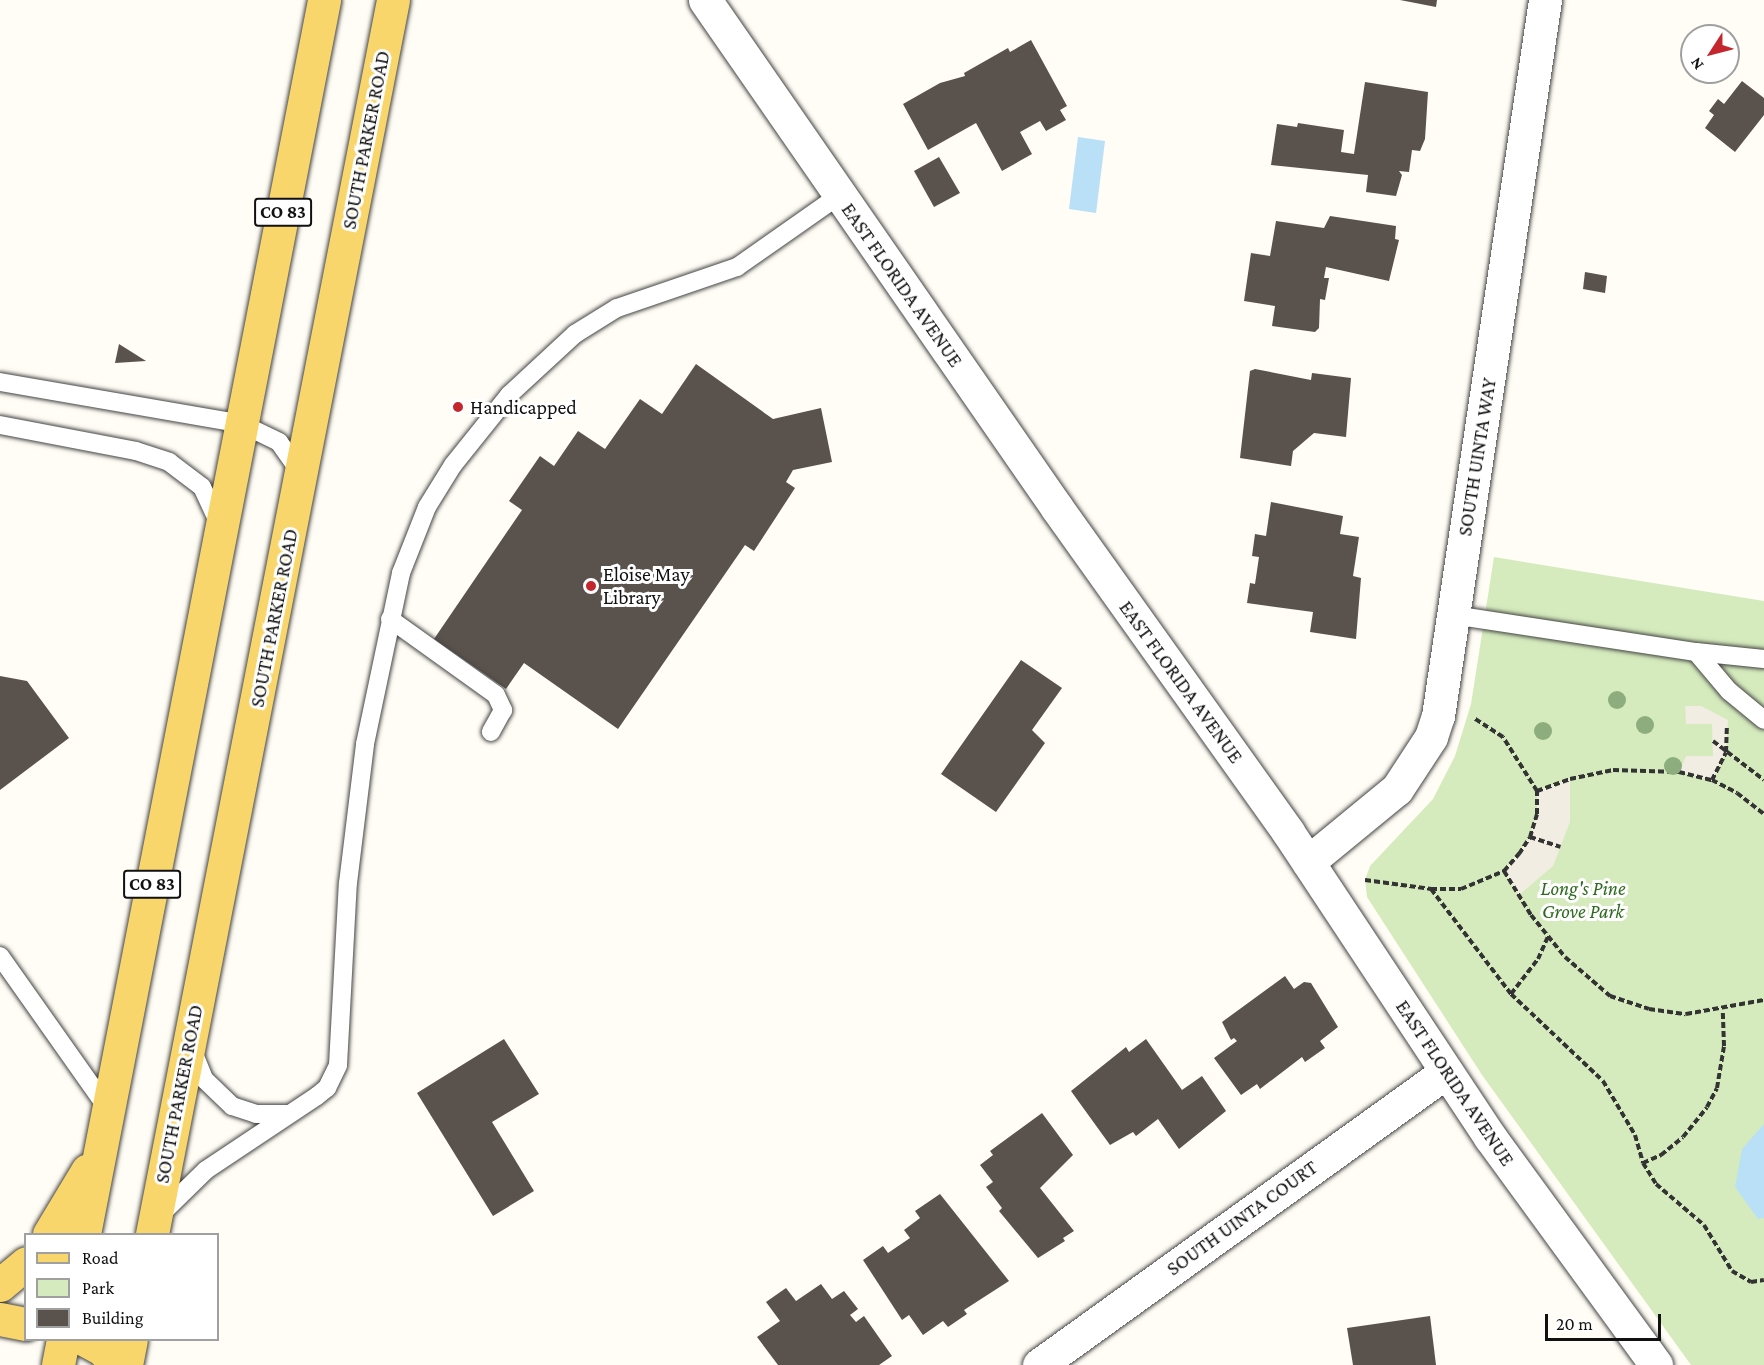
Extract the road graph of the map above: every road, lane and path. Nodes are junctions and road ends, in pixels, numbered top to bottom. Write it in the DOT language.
graph roads {
  1 [pos="324,0"];
  2 [pos="393,0"];
  3 [pos="705,0"];
  4 [pos="1545,0"];
  5 [pos="840,195"];
  6 [pos="0,382"];
  7 [pos="242,424"];
  8 [pos="0,425"];
  9 [pos="302,475"];
  10 [pos="221,534"];
  11 [pos="1453,615"];
  12 [pos="390,619"];
  13 [pos="1696,652"];
  14 [pos="1764,658"];
  15 [pos="1729,691"];
  16 [pos="1468,716"];
  17 [pos="1764,720"];
  18 [pos="491,732"];
  19 [pos="1713,741"];
  20 [pos="1726,752"];
  21 [pos="1712,780"];
  22 [pos="1764,780"];
  23 [pos="1537,791"];
  24 [pos="1764,814"];
  25 [pos="1530,837"];
  26 [pos="1560,847"];
  27 [pos="1308,862"];
  28 [pos="1504,871"];
  29 [pos="1365,880"];
  30 [pos="1431,889"];
  31 [pos="1548,937"];
  32 [pos="0,956"];
  33 [pos="1510,994"];
  34 [pos="1764,1000"];
  35 [pos="1723,1010"];
  36 [pos="190,1042"];
  37 [pos="1446,1072"];
  38 [pos="108,1109"];
  39 [pos="287,1114"];
  40 [pos="100,1149"];
  41 [pos="1643,1163"];
  42 [pos="153,1228"];
  43 [pos="50,1233"];
  44 [pos="84,1233"];
  45 [pos="24,1265"];
  46 [pos="1764,1280"];
  47 [pos="0,1285"];
  48 [pos="0,1319"];
  49 [pos="24,1324"];
  50 [pos="63,1341"];
  51 [pos="87,1341"];
  52 [pos="131,1341"];
  53 [pos="58,1365"];
  54 [pos="116,1365"];
  55 [pos="126,1365"];
  56 [pos="1039,1365"];
  57 [pos="1656,1365"];
  1 -- 7 [label="main road, CO 83"];
  2 -- 9 [label="main road, SOUTH PARKER ROAD"];
  3 -- 5 [label="street, EAST FLORIDA AVENUE"];
  4 -- 11 [label="street, SOUTH UINTA WAY"];
  5 -- 12 [label="lane"];
  5 -- 27 [label="street, EAST FLORIDA AVENUE"];
  6 -- 7 [label="lane"];
  7 -- 9 [label="lane"];
  7 -- 10 [label="main road, CO 83"];
  8 -- 10 [label="lane"];
  9 -- 36 [label="main road, SOUTH PARKER ROAD"];
  10 -- 38 [label="main road, CO 83"];
  11 -- 13 [label="lane"];
  11 -- 27 [label="street, SOUTH UINTA WAY"];
  12 -- 18 [label="lane"];
  12 -- 39 [label="lane"];
  13 -- 14 [label="lane"];
  13 -- 15 [label="lane"];
  15 -- 17 [label="lane"];
  15 -- 20 [label="path"];
  16 -- 23 [label="path"];
  19 -- 20 [label="path"];
  20 -- 21 [label="path"];
  20 -- 22 [label="path"];
  21 -- 23 [label="path"];
  21 -- 24 [label="path"];
  23 -- 25 [label="path"];
  25 -- 26 [label="path"];
  25 -- 28 [label="path"];
  27 -- 37 [label="street, EAST FLORIDA AVENUE"];
  28 -- 30 [label="path"];
  28 -- 31 [label="path"];
  29 -- 30 [label="path"];
  30 -- 33 [label="path"];
  31 -- 33 [label="path"];
  31 -- 35 [label="path"];
  32 -- 38 [label="lane"];
  33 -- 41 [label="path"];
  34 -- 35 [label="path"];
  35 -- 41 [label="path"];
  36 -- 39 [label="lane"];
  36 -- 42 [label="main road, SOUTH PARKER ROAD"];
  37 -- 56 [label="street, SOUTH UINTA COURT"];
  37 -- 57 [label="street, EAST FLORIDA AVENUE"];
  38 -- 40 [label="main road, CO 83"];
  39 -- 42 [label="lane"];
  40 -- 43 [label="main road"];
  40 -- 44 [label="main road, CO 83"];
  41 -- 46 [label="path"];
  45 -- 47 [label="main road"];
  48 -- 49 [label="main road"];
  50 -- 53 [label="main road"];
  51 -- 54 [label="main road"];
  52 -- 55 [label="main road"];
}
